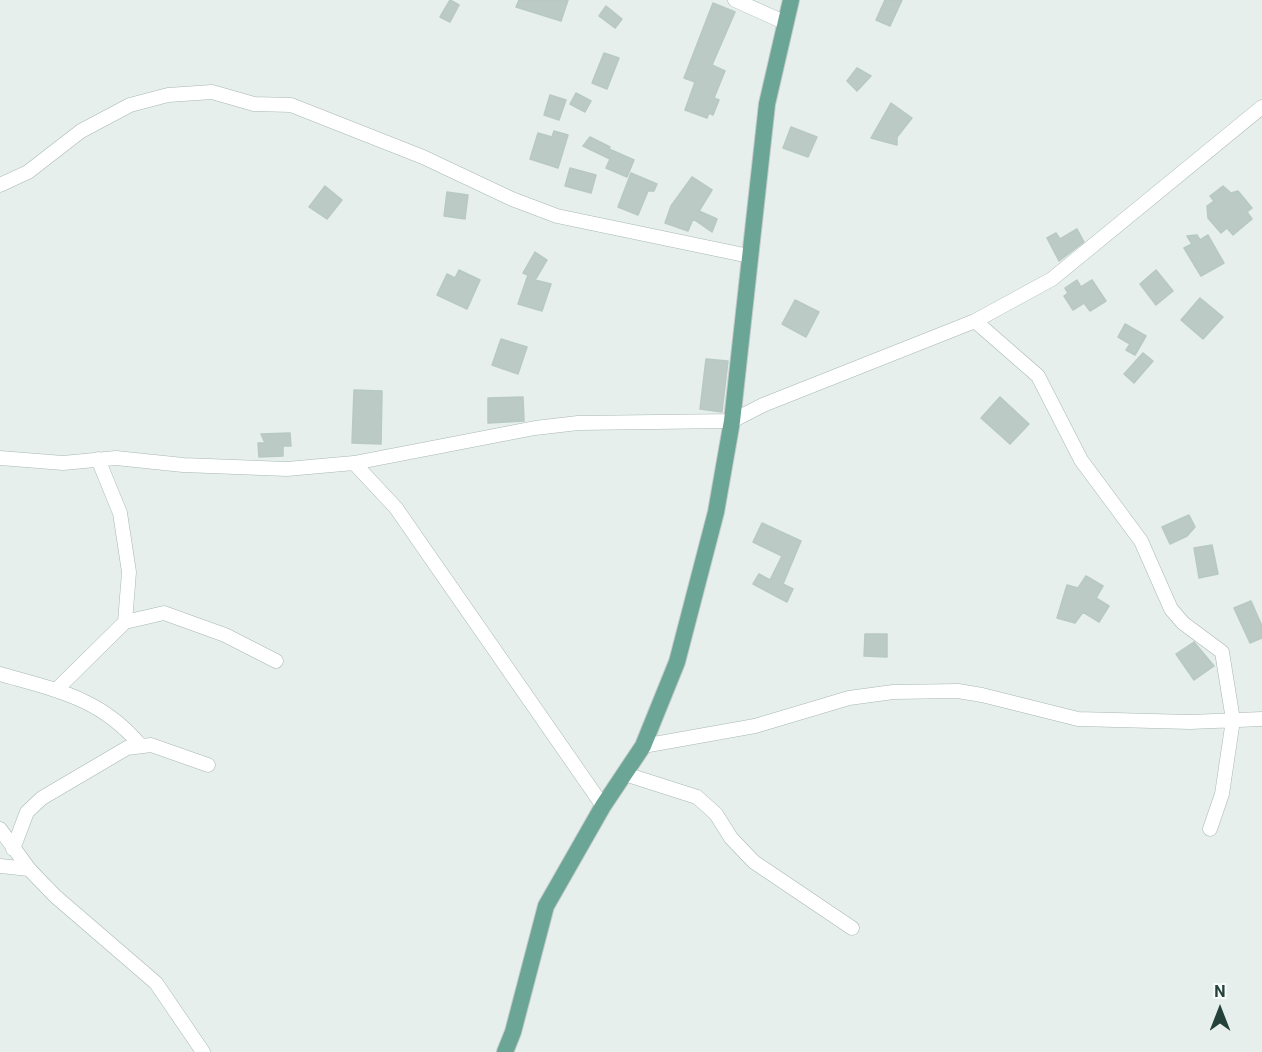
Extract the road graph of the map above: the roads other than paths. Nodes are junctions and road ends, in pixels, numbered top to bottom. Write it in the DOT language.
graph roads {
  1 [pos="735,0"];
  2 [pos="791,0"];
  3 [pos="784,22"];
  4 [pos="1262,107"];
  5 [pos="0,185"];
  6 [pos="749,256"];
  7 [pos="975,321"];
  8 [pos="732,420"];
  9 [pos="0,458"];
  10 [pos="98,459"];
  11 [pos="354,463"];
  12 [pos="125,622"];
  13 [pos="276,662"];
  14 [pos="0,674"];
  15 [pos="56,690"];
  16 [pos="1262,719"];
  17 [pos="1233,720"];
  18 [pos="140,745"];
  19 [pos="643,746"];
  20 [pos="208,765"];
  21 [pos="624,774"];
  22 [pos="603,806"];
  23 [pos="0,829"];
  24 [pos="1210,829"];
  25 [pos="13,849"];
  26 [pos="0,866"];
  27 [pos="29,869"];
  28 [pos="852,928"];
  29 [pos="203,1052"];
  30 [pos="505,1052"];
  1 -- 3 [label="street"];
  2 -- 3 [label="main road"];
  3 -- 6 [label="main road"];
  4 -- 7 [label="street"];
  5 -- 6 [label="street"];
  6 -- 8 [label="main road"];
  7 -- 8 [label="street"];
  7 -- 17 [label="street"];
  8 -- 11 [label="street"];
  8 -- 19 [label="main road"];
  9 -- 10 [label="street"];
  10 -- 11 [label="street"];
  10 -- 12 [label="street"];
  11 -- 22 [label="street"];
  12 -- 13 [label="street"];
  12 -- 15 [label="street"];
  14 -- 15 [label="street"];
  15 -- 18 [label="street"];
  16 -- 17 [label="street"];
  17 -- 19 [label="street"];
  17 -- 24 [label="street"];
  18 -- 20 [label="street"];
  18 -- 25 [label="street"];
  19 -- 21 [label="main road"];
  21 -- 22 [label="main road"];
  21 -- 28 [label="street"];
  22 -- 30 [label="main road"];
  23 -- 25 [label="street"];
  25 -- 27 [label="street"];
  26 -- 27 [label="street"];
  27 -- 29 [label="street"];
}
